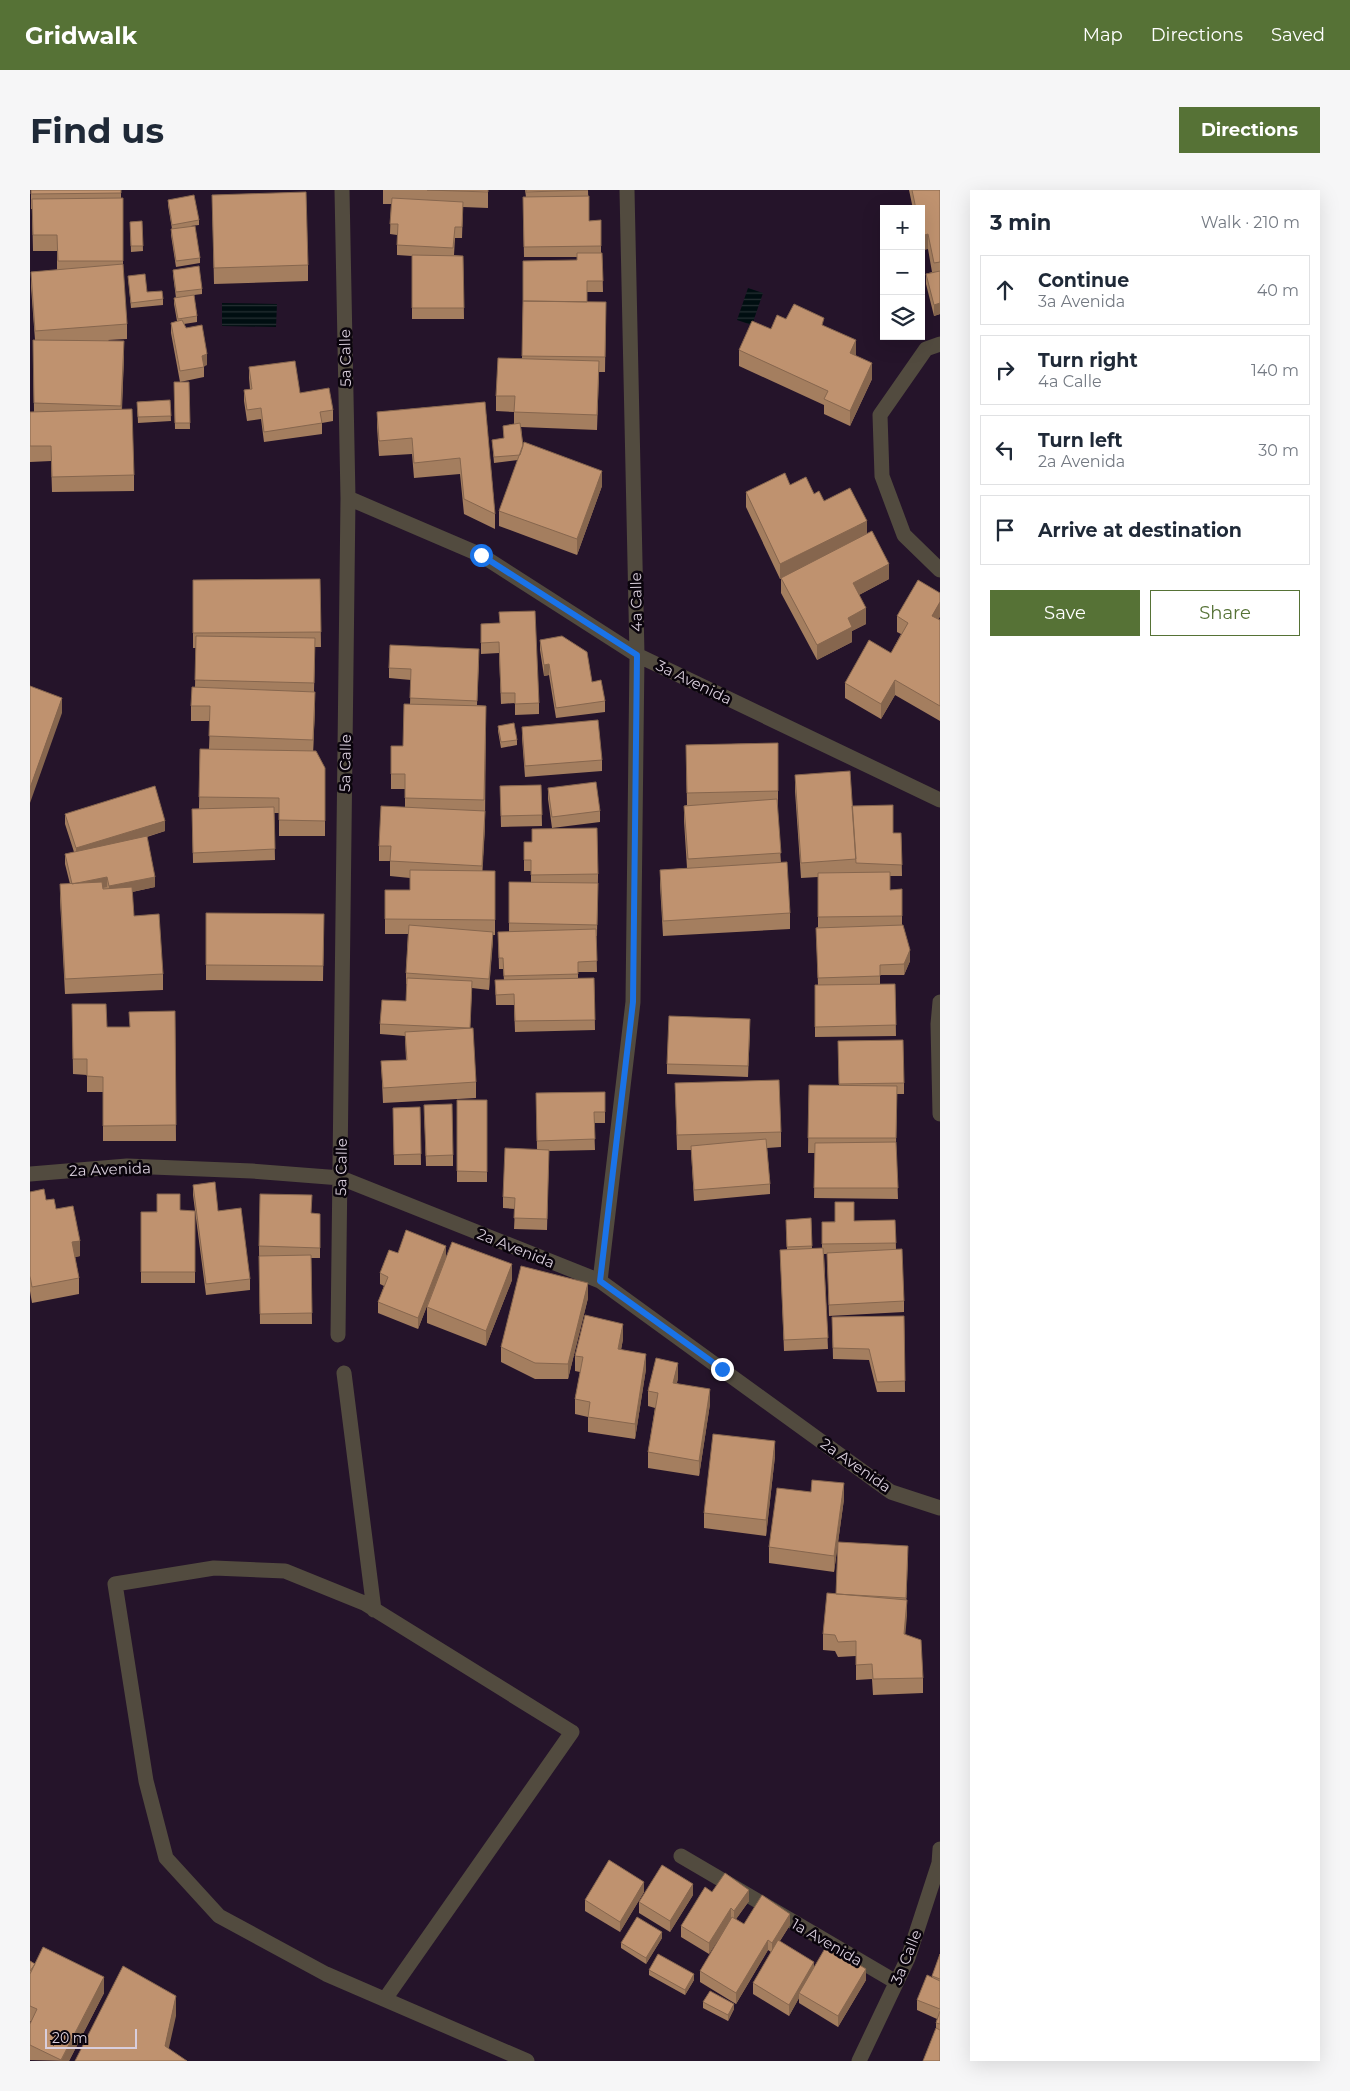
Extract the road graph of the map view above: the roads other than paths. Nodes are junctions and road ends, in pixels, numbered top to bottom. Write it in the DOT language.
graph roads {
  1 [pos="342,190"];
  2 [pos="627,190"];
  3 [pos="940,344"];
  4 [pos="348,498"];
  5 [pos="940,570"];
  6 [pos="637,655"];
  7 [pos="940,800"];
  8 [pos="940,1002"];
  9 [pos="940,1114"];
  10 [pos="30,1174"];
  11 [pos="341,1178"];
  12 [pos="600,1281"];
  13 [pos="338,1335"];
  14 [pos="344,1373"];
  15 [pos="940,1508"];
  16 [pos="374,1610"];
  17 [pos="940,1849"];
  18 [pos="681,1856"];
  19 [pos="896,1982"];
  20 [pos="385,1999"];
  21 [pos="528,2061"];
  22 [pos="859,2061"];
  1 -- 4 [label="street, 5a Calle"];
  2 -- 6 [label="street, 4a Calle"];
  3 -- 5 [label="street"];
  4 -- 6 [label="street, 3a Avenida"];
  4 -- 11 [label="street, 5a Calle"];
  6 -- 7 [label="street, 3a Avenida"];
  6 -- 12 [label="street, 4a Calle"];
  8 -- 9 [label="street"];
  10 -- 11 [label="street, 2a Avenida"];
  11 -- 12 [label="street, 2a Avenida"];
  11 -- 13 [label="street, 5a Calle"];
  12 -- 15 [label="street, 2a Avenida"];
  14 -- 16 [label="street"];
  16 -- 20 [label="street"];
  16 -- 20 [label="street"];
  17 -- 19 [label="street, 3a Calle"];
  18 -- 19 [label="street, 1a Avenida"];
  19 -- 22 [label="street, 3a Calle"];
  20 -- 21 [label="street"];
}
